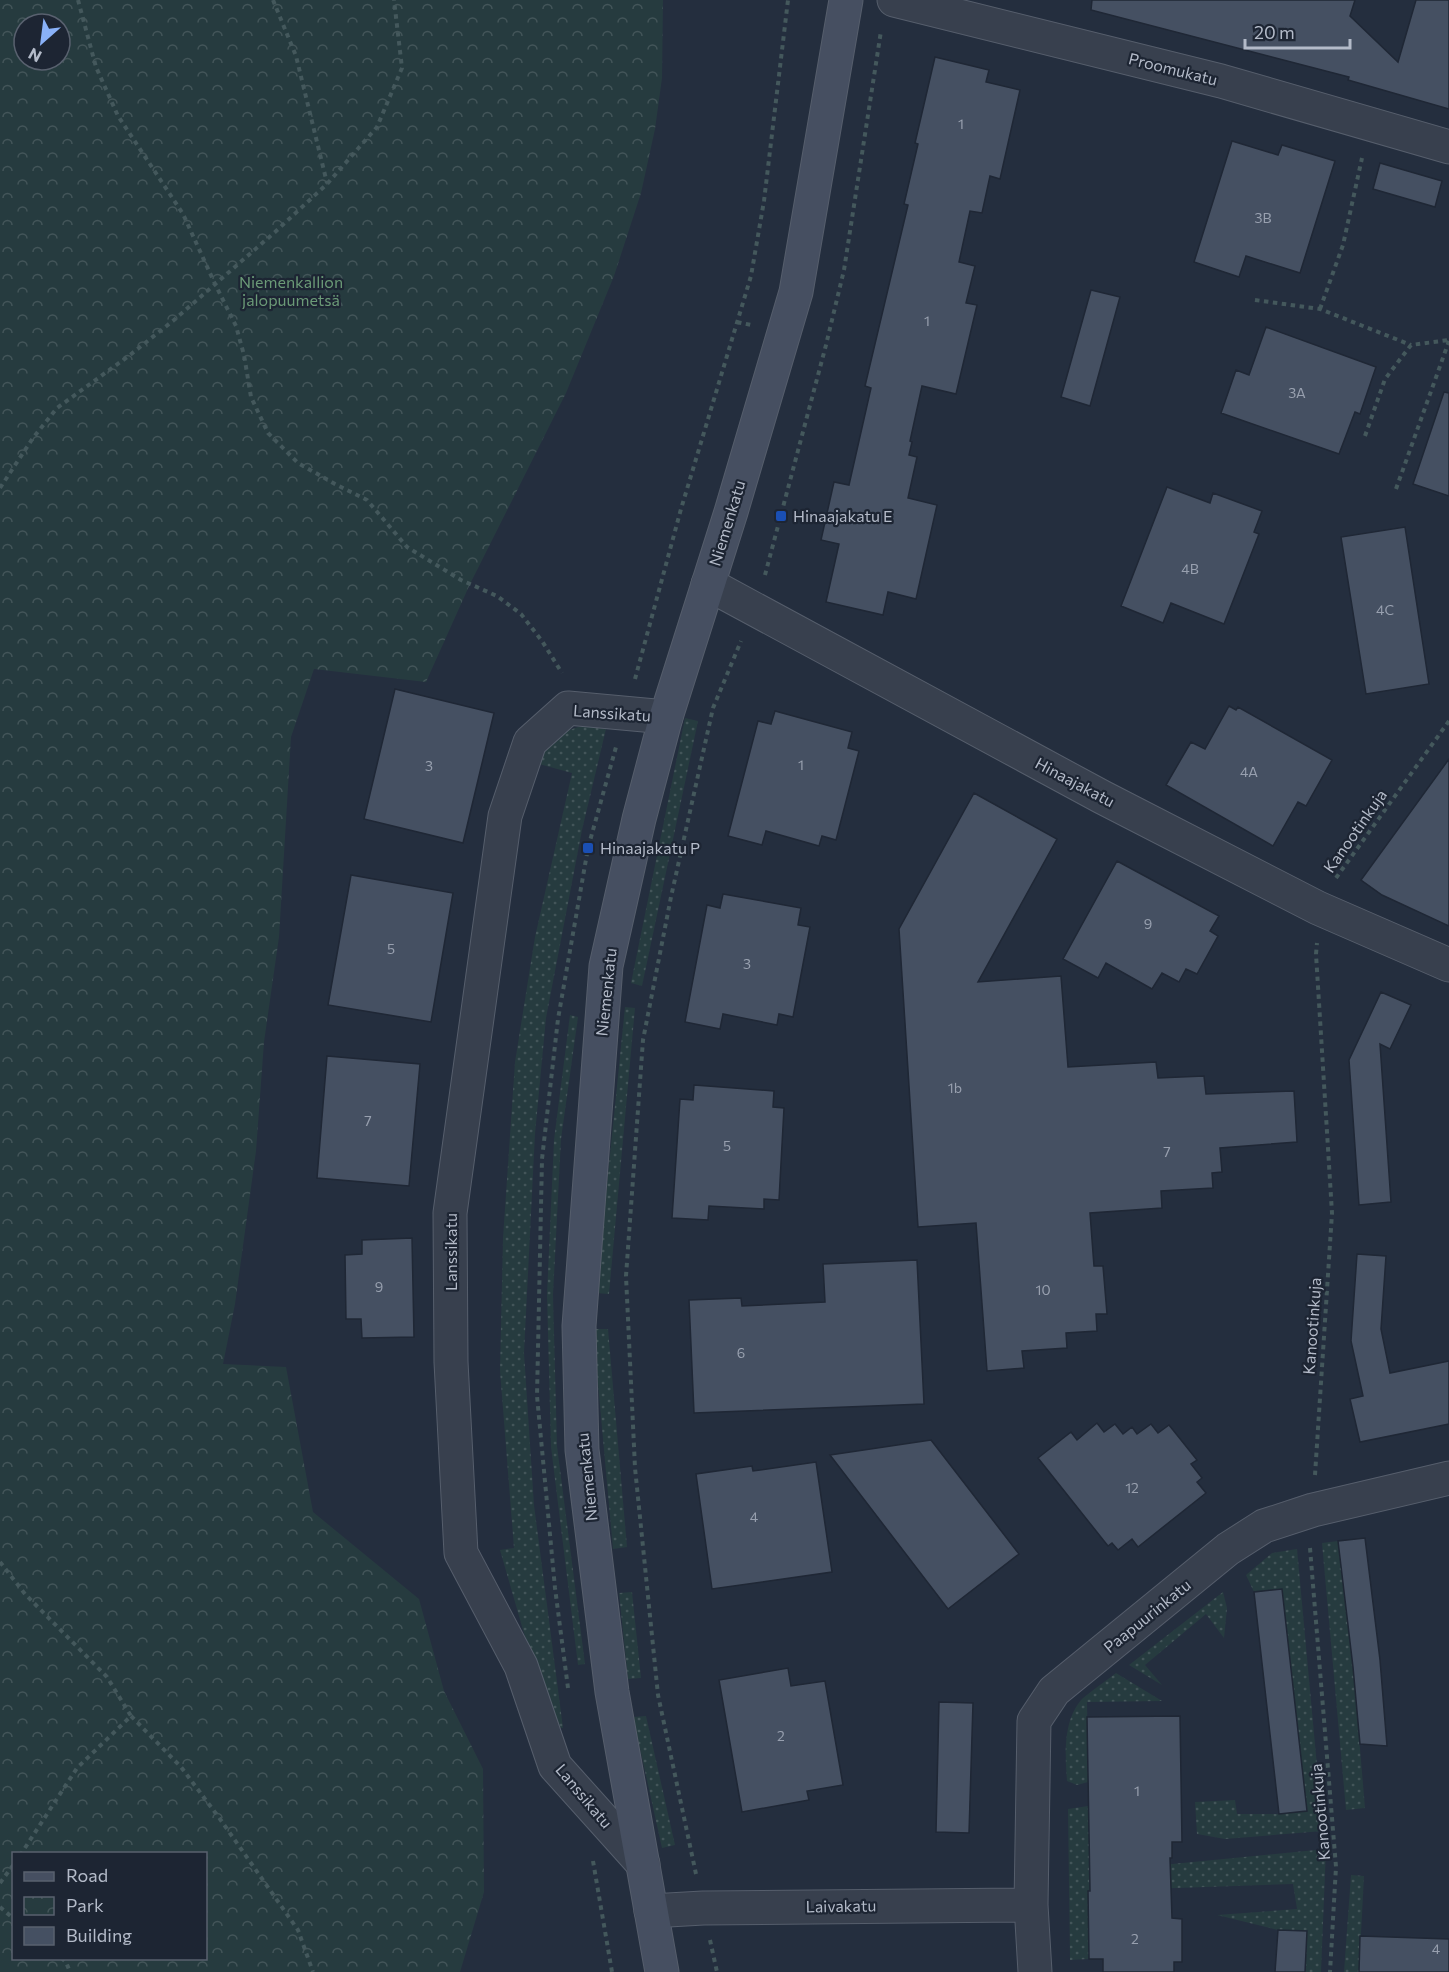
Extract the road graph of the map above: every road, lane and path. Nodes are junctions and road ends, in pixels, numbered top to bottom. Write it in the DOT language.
graph roads {
  1 [pos="78,0"];
  2 [pos="273,0"];
  3 [pos="394,0"];
  4 [pos="846,0"];
  5 [pos="888,10"];
  6 [pos="1449,147"];
  7 [pos="1364,148"];
  8 [pos="327,184"];
  9 [pos="215,284"];
  10 [pos="1255,300"];
  11 [pos="1320,309"];
  12 [pos="1449,340"];
  13 [pos="1412,345"];
  14 [pos="1365,436"];
  15 [pos="0,488"];
  16 [pos="1396,489"];
  17 [pos="708,584"];
  18 [pos="751,607"];
  19 [pos="562,674"];
  20 [pos="666,717"];
  21 [pos="1449,721"];
  22 [pos="1318,908"];
  23 [pos="1449,965"];
  24 [pos="1449,1478"];
  25 [pos="1313,1510"];
  26 [pos="0,1562"];
  27 [pos="131,1716"];
  28 [pos="22,1852"];
  29 [pos="643,1864"];
  30 [pos="12,1867"];
  31 [pos="0,1883"];
  32 [pos="1031,1905"];
  33 [pos="0,1907"];
  34 [pos="703,1908"];
  35 [pos="651,1911"];
  36 [pos="12,1916"];
  37 [pos="312,1972"];
  38 [pos="662,1972"];
  39 [pos="717,1972"];
  40 [pos="1035,1972"];
  41 [pos="1330,1972"];
  1 -- 9 [label="path"];
  2 -- 8 [label="path"];
  3 -- 8 [label="path"];
  4 -- 17 [label="street, Niemenkatu"];
  5 -- 6 [label="street, Proomukatu"];
  5 -- 18 [label="path"];
  7 -- 11 [label="path"];
  8 -- 9 [label="path"];
  9 -- 15 [label="path"];
  9 -- 19 [label="path"];
  10 -- 11 [label="path"];
  11 -- 13 [label="path"];
  12 -- 13 [label="path"];
  12 -- 16 [label="path"];
  13 -- 14 [label="path"];
  17 -- 18 [label="street, Hinaajakatu"];
  17 -- 20 [label="street, Niemenkatu"];
  18 -- 22 [label="street, Hinaajakatu"];
  18 -- 34 [label="path"];
  20 -- 29 [label="street, Niemenkatu"];
  20 -- 29 [label="street, Lanssikatu"];
  21 -- 22 [label="path, Kanootinkuja"];
  22 -- 23 [label="street, Hinaajakatu"];
  22 -- 25 [label="path, Kanootinkuja"];
  24 -- 25 [label="street, Paapuurinkatu"];
  25 -- 32 [label="street, Paapuurinkatu"];
  25 -- 41 [label="path, Kanootinkuja"];
  26 -- 27 [label="path"];
  27 -- 28 [label="path"];
  27 -- 37 [label="path"];
  29 -- 35 [label="street, Niemenkatu"];
  30 -- 31 [label="path"];
  32 -- 34 [label="street, Laivakatu"];
  32 -- 40 [label="street, Paapuurinkatu"];
  33 -- 36 [label="path"];
  34 -- 35 [label="street, Laivakatu"];
  34 -- 39 [label="path"];
  35 -- 38 [label="street, Niemenkatu"];
}
